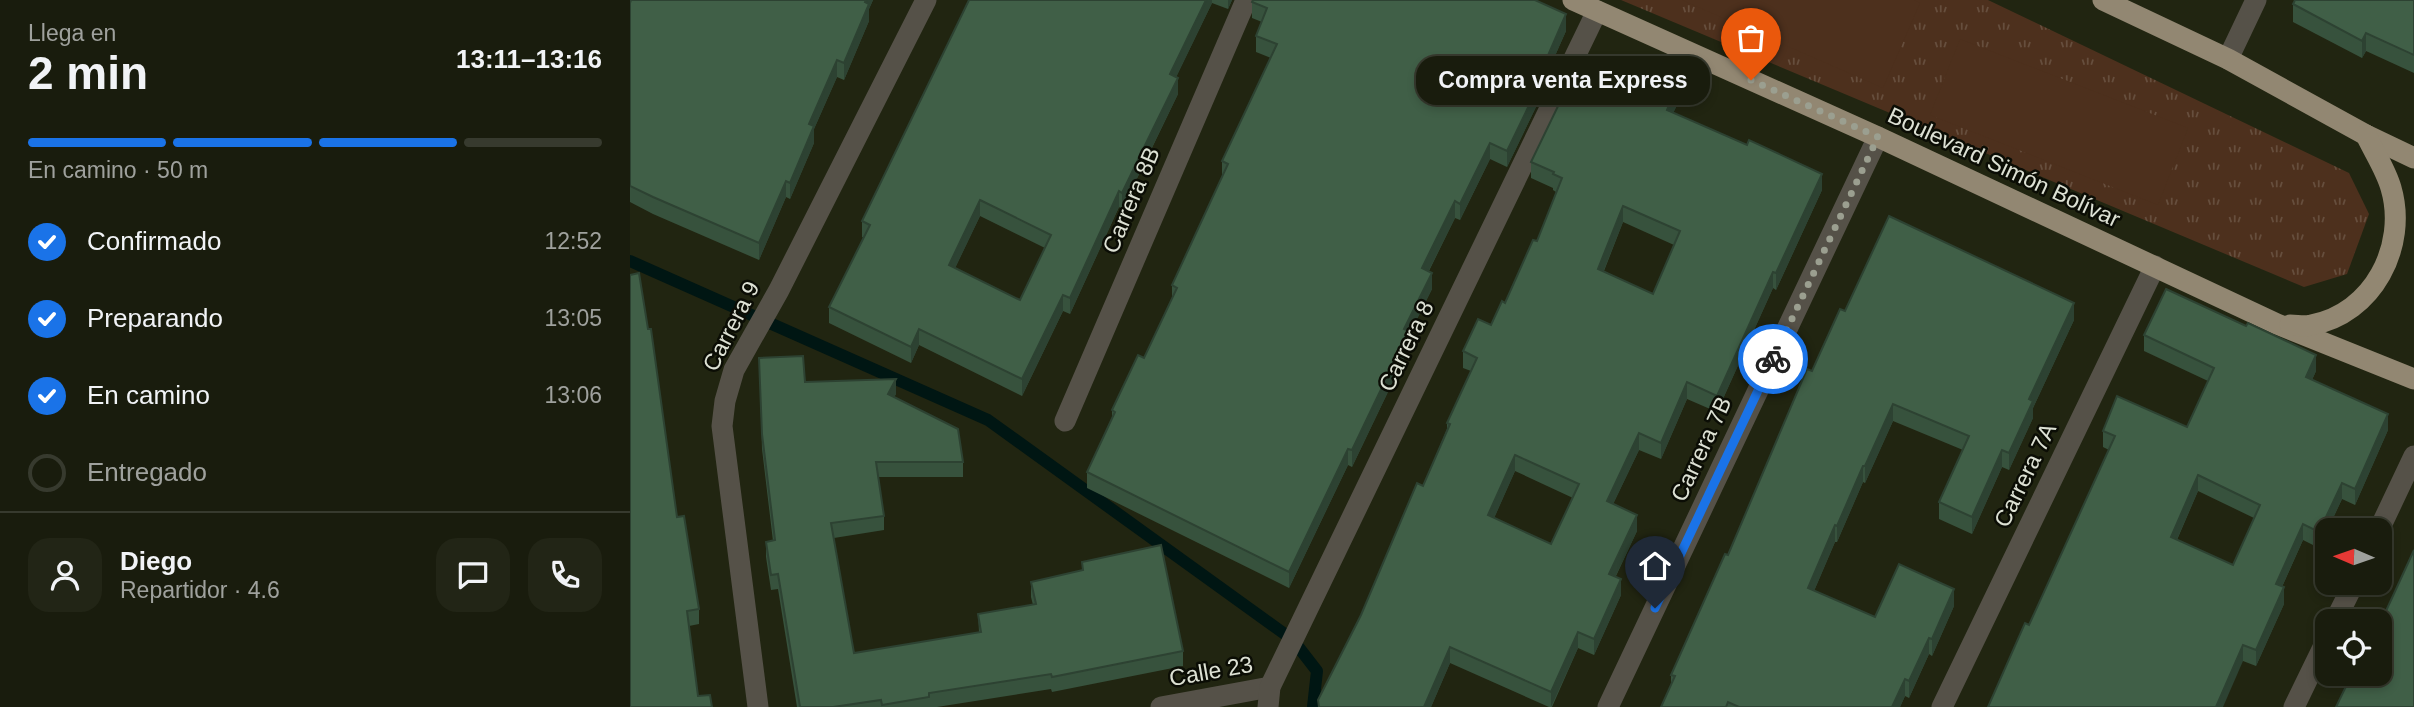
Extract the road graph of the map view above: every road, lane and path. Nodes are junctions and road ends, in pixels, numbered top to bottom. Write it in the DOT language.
graph roads {
  1 [pos="926,0"];
  2 [pos="1246,0"];
  3 [pos="1573,0"];
  4 [pos="2103,0"];
  5 [pos="2256,0"];
  6 [pos="1597,11"];
  7 [pos="2228,59"];
  8 [pos="2366,135"];
  9 [pos="1878,137"];
  10 [pos="2414,158"];
  11 [pos="2155,266"];
  12 [pos="2277,324"];
  13 [pos="2414,379"];
  14 [pos="1065,421"];
  15 [pos="2414,456"];
  16 [pos="2385,518"];
  17 [pos="2315,664"];
  18 [pos="1269,697"];
  19 [pos="758,707"];
  20 [pos="1161,707"];
  21 [pos="1608,707"];
  22 [pos="1942,707"];
  23 [pos="2294,707"];
  1 -- 19 [label="street, Carrera 9"];
  2 -- 14 [label="street, Carrera 8B"];
  3 -- 6 [label="highway, Boulevard Simón Bolívar"];
  4 -- 7 [label="highway"];
  5 -- 7 [label="street"];
  6 -- 9 [label="highway, Boulevard Simón Bolívar"];
  6 -- 18 [label="street, Carrera 8"];
  7 -- 8 [label="highway"];
  8 -- 10 [label="highway"];
  8 -- 12 [label="highway"];
  9 -- 11 [label="highway, Boulevard Simón Bolívar"];
  9 -- 21 [label="street, Carrera 7B"];
  11 -- 12 [label="highway, Boulevard Simón Bolívar"];
  11 -- 22 [label="street, Carrera 7A"];
  12 -- 13 [label="highway, Boulevard Simón Bolívar"];
  15 -- 16 [label="street"];
  17 -- 23 [label="street"];
  18 -- 20 [label="street, Calle 23"];
}
